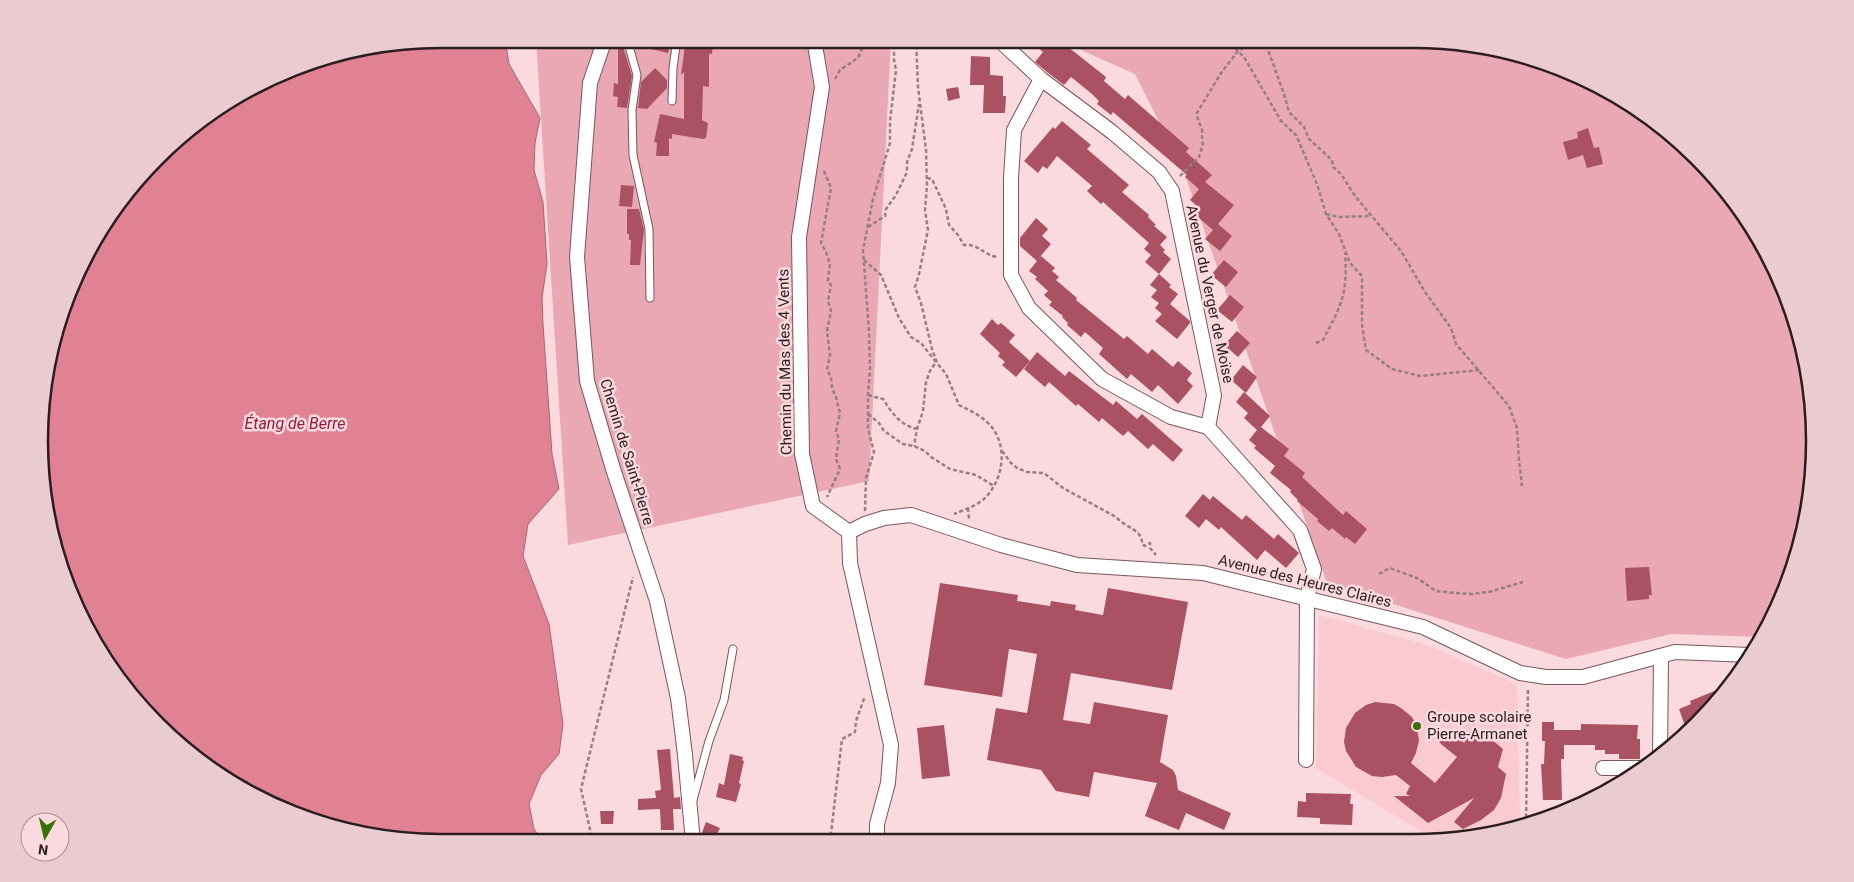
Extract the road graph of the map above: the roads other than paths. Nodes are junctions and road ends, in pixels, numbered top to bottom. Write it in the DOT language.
graph roads {
  1 [pos="602,48"];
  2 [pos="629,48"];
  3 [pos="676,48"];
  4 [pos="816,48"];
  5 [pos="1007,48"];
  6 [pos="1040,79"];
  7 [pos="672,101"];
  8 [pos="650,298"];
  9 [pos="1208,427"];
  10 [pos="849,532"];
  11 [pos="1307,598"];
  12 [pos="733,649"];
  13 [pos="1743,655"];
  14 [pos="1662,656"];
  15 [pos="1662,745"];
  16 [pos="1306,760"];
  17 [pos="1603,768"];
  18 [pos="1632,768"];
  19 [pos="690,810"];
  20 [pos="692,834"];
  21 [pos="877,834"];
  1 -- 19 [label="street, Chemin de Saint-Pierre"];
  2 -- 8 [label="lane"];
  3 -- 7 [label="lane"];
  4 -- 10 [label="street, Chemin du Mas des 4 Vents"];
  5 -- 6 [label="street, Avenue du Verger de Moïse"];
  6 -- 9 [label="street, Avenue du Verger de Moïse"];
  6 -- 9 [label="street"];
  9 -- 11 [label="street"];
  10 -- 11 [label="street, Avenue des Heures Claires"];
  10 -- 21 [label="street"];
  11 -- 14 [label="street, Avenue des Heures Claires"];
  11 -- 16 [label="street"];
  12 -- 19 [label="lane"];
  13 -- 14 [label="street, Avenue des Heures Claires"];
  14 -- 15 [label="street"];
  17 -- 18 [label="street"];
  19 -- 20 [label="street, Chemin de Saint-Pierre"];
}
